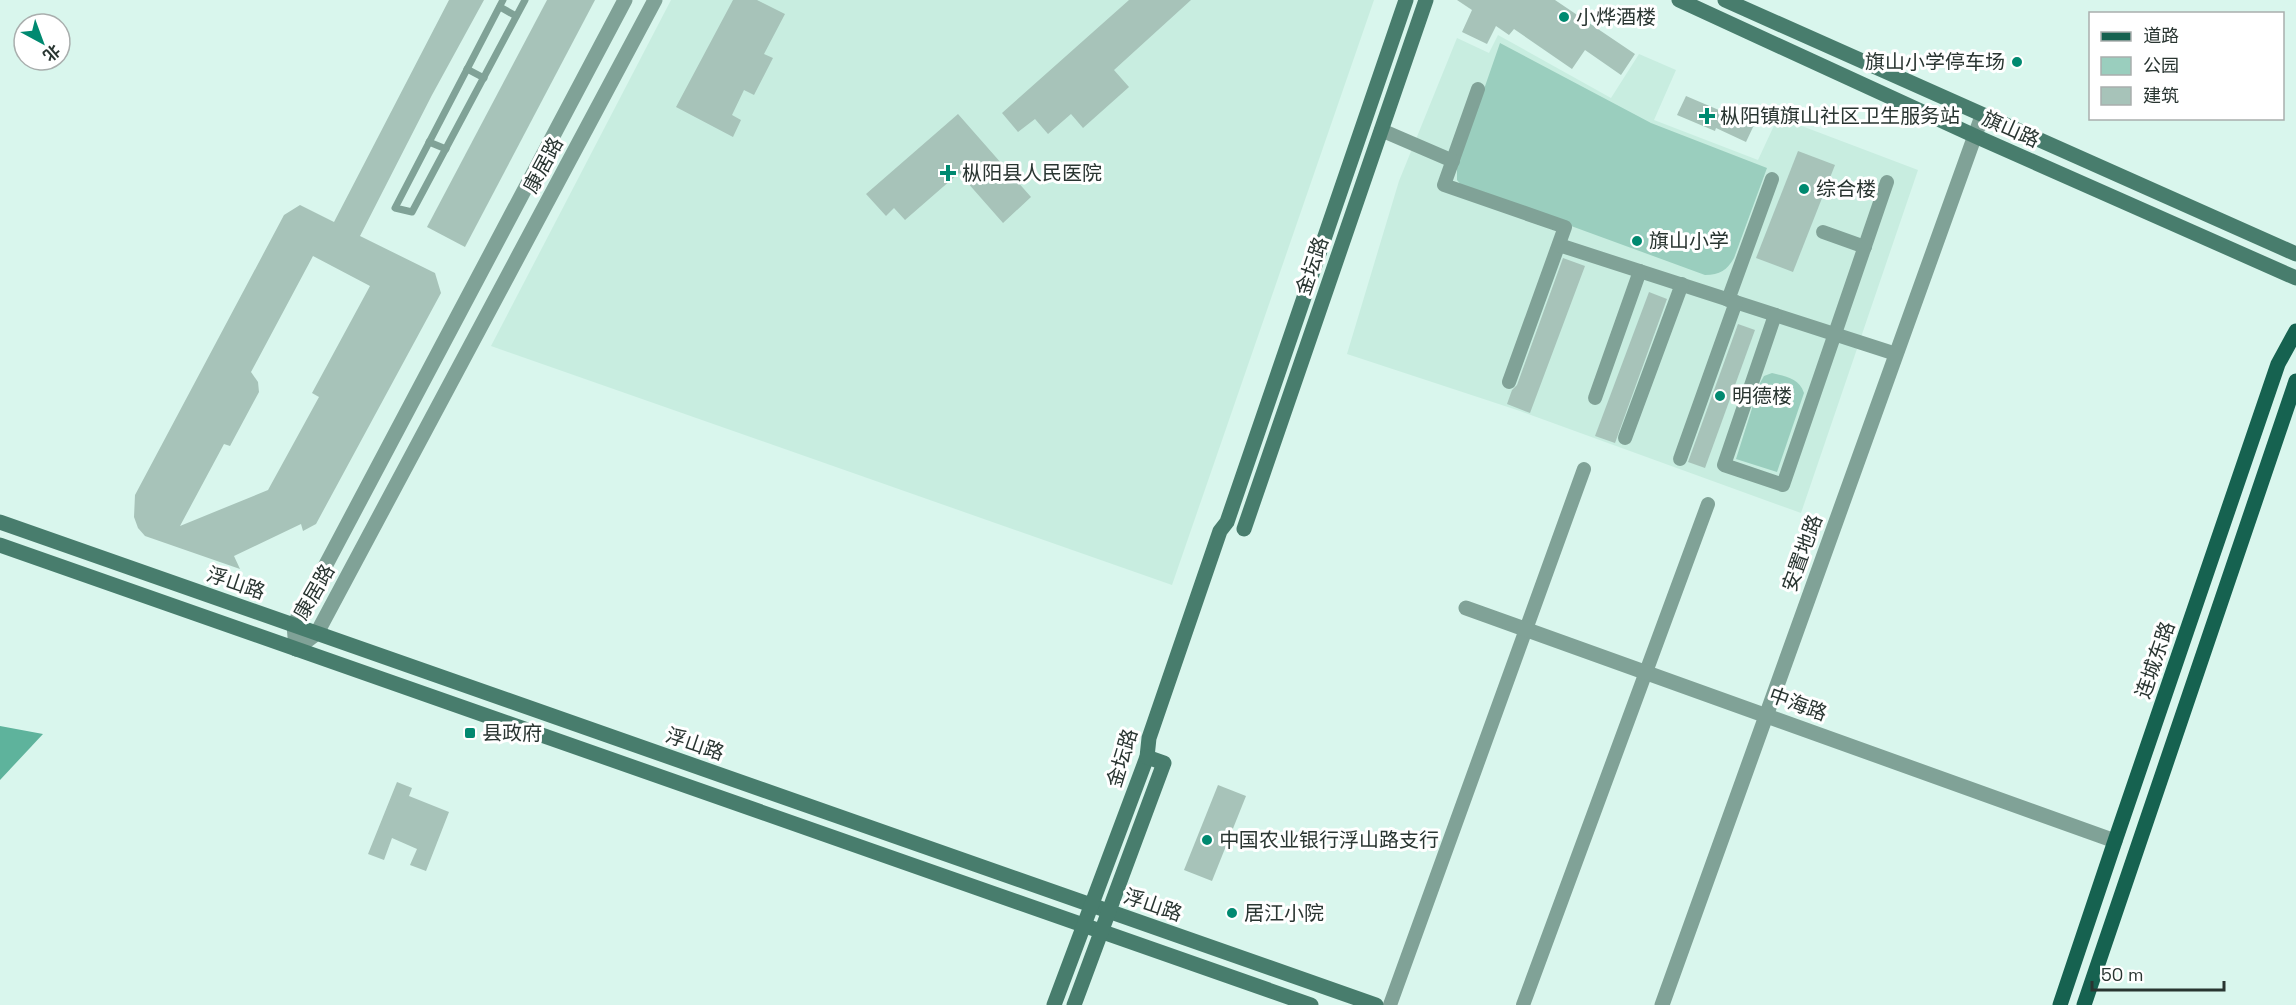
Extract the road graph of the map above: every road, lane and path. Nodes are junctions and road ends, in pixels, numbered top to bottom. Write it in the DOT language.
graph roads {
  1 [pos="525,0"];
  2 [pos="625,0"];
  3 [pos="655,0"];
  4 [pos="1406,0"];
  5 [pos="1426,0"];
  6 [pos="1679,0"];
  7 [pos="1725,0"];
  8 [pos="501,3"];
  9 [pos="516,16"];
  10 [pos="467,69"];
  11 [pos="484,78"];
  12 [pos="1478,89"];
  13 [pos="1982,116"];
  14 [pos="1381,130"];
  15 [pos="1975,136"];
  16 [pos="429,142"];
  17 [pos="446,149"];
  18 [pos="1453,161"];
  19 [pos="1772,179"];
  20 [pos="1887,182"];
  21 [pos="1823,232"];
  22 [pos="1560,244"];
  23 [pos="1864,247"];
  24 [pos="2296,254"];
  25 [pos="1640,271"];
  26 [pos="2296,278"];
  27 [pos="1682,284"];
  28 [pos="1732,301"];
  29 [pos="1775,315"];
  30 [pos="2296,331"];
  31 [pos="1834,334"];
  32 [pos="1896,354"];
  33 [pos="2296,381"];
  34 [pos="1509,382"];
  35 [pos="1595,398"];
  36 [pos="1624,438"];
  37 [pos="1680,459"];
  38 [pos="1584,469"];
  39 [pos="1708,504"];
  40 [pos="0,522"];
  41 [pos="1227,522"];
  42 [pos="1244,529"];
  43 [pos="0,545"];
  44 [pos="1466,608"];
  45 [pos="294,625"];
  46 [pos="1526,630"];
  47 [pos="317,633"];
  48 [pos="296,649"];
  49 [pos="1646,673"];
  50 [pos="1766,715"];
  51 [pos="1147,757"];
  52 [pos="2115,841"];
  53 [pos="1091,905"];
  54 [pos="1109,912"];
  55 [pos="1083,926"];
  56 [pos="1101,932"];
  57 [pos="1054,1005"];
  58 [pos="1074,1005"];
  59 [pos="1311,1005"];
  60 [pos="1376,1005"];
  61 [pos="1390,1005"];
  62 [pos="1523,1005"];
  63 [pos="1662,1005"];
  64 [pos="2060,1005"];
  65 [pos="2084,1005"];
  1 -- 9 [label="lane"];
  2 -- 45 [label="street, 康居路"];
  3 -- 47 [label="street, 康居路"];
  4 -- 41 [label="main road, 金坛路"];
  5 -- 14 [label="main road, 金坛路"];
  6 -- 15 [label="main road, 旗山路"];
  7 -- 13 [label="main road, 旗山路"];
  8 -- 9 [label="lane"];
  8 -- 10 [label="lane"];
  9 -- 11 [label="lane"];
  10 -- 11 [label="lane"];
  10 -- 16 [label="lane"];
  11 -- 17 [label="lane"];
  12 -- 18 [label="street"];
  13 -- 15 [label="street, 安置地路"];
  13 -- 24 [label="main road, 旗山路"];
  14 -- 18 [label="street"];
  14 -- 42 [label="main road, 金坛路"];
  15 -- 26 [label="main road, 旗山路"];
  15 -- 32 [label="street, 安置地路"];
  16 -- 17 [label="lane"];
  16 -- 17 [label="lane"];
  18 -- 22 [label="street"];
  19 -- 28 [label="street"];
  20 -- 23 [label="street"];
  21 -- 23 [label="street"];
  22 -- 25 [label="street"];
  22 -- 34 [label="street"];
  23 -- 31 [label="street"];
  25 -- 27 [label="street"];
  25 -- 35 [label="street"];
  27 -- 28 [label="street"];
  27 -- 36 [label="street"];
  28 -- 29 [label="street"];
  28 -- 37 [label="street"];
  29 -- 31 [label="street"];
  29 -- 31 [label="street"];
  30 -- 52 [label="main road, 连城东路"];
  31 -- 32 [label="street"];
  32 -- 50 [label="street, 安置地路"];
  33 -- 65 [label="main road"];
  38 -- 46 [label="street"];
  39 -- 49 [label="street"];
  40 -- 45 [label="main road, 浮山路"];
  41 -- 42 [label="street, 金坛路"];
  41 -- 51 [label="main road, 金坛路"];
  43 -- 48 [label="main road"];
  44 -- 46 [label="street, 中海路"];
  45 -- 47 [label="main road, 浮山路"];
  45 -- 48 [label="street, 康居路"];
  46 -- 49 [label="street, 中海路"];
  46 -- 61 [label="street"];
  47 -- 48 [label="street, 康居路"];
  47 -- 53 [label="main road, 浮山路"];
  48 -- 55 [label="main road"];
  49 -- 50 [label="street, 中海路"];
  49 -- 62 [label="street"];
  50 -- 52 [label="street, 中海路"];
  50 -- 63 [label="street, 安置地路"];
  51 -- 53 [label="main road, 金坛路"];
  51 -- 54 [label="main road, 金坛路"];
  52 -- 64 [label="main road, 连城东路"];
  53 -- 54 [label="main road, 浮山路"];
  53 -- 55 [label="main road, 金坛路"];
  54 -- 56 [label="main road, 金坛路"];
  54 -- 60 [label="main road, 浮山路"];
  55 -- 56 [label="main road"];
  55 -- 57 [label="main road, 金坛路"];
  56 -- 58 [label="main road, 金坛路"];
  56 -- 59 [label="main road"];
}
